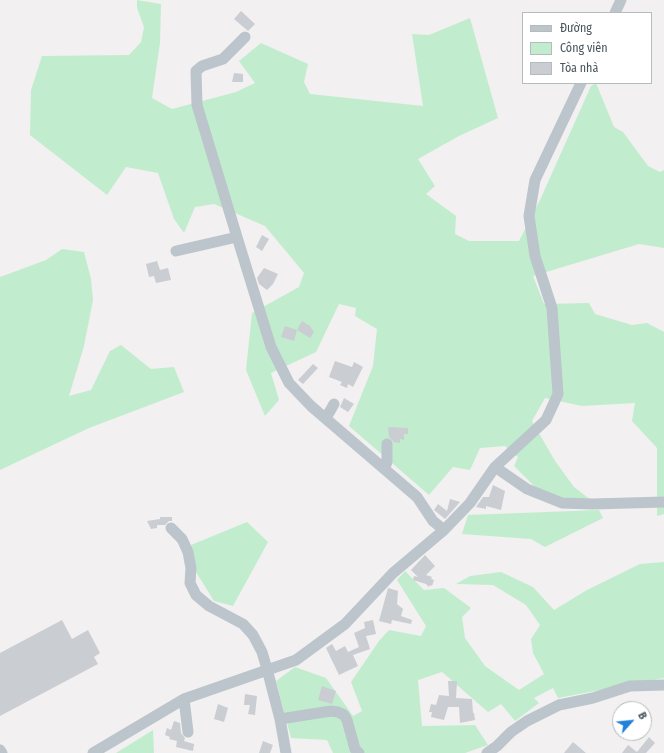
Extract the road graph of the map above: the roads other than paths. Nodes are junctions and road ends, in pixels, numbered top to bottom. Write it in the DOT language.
graph roads {
  1 [pos="621,0"];
  2 [pos="615,12"];
  3 [pos="245,37"];
  4 [pos="581,84"];
  5 [pos="237,237"];
  6 [pos="176,251"];
  7 [pos="334,404"];
  8 [pos="326,418"];
  9 [pos="387,444"];
  10 [pos="495,467"];
  11 [pos="384,469"];
  12 [pos="664,502"];
  13 [pos="171,528"];
  14 [pos="444,530"];
  15 [pos="267,669"];
  16 [pos="664,685"];
  17 [pos="184,699"];
  18 [pos="280,719"];
  19 [pos="188,732"];
  20 [pos="0,750"];
  21 [pos="2,753"];
  22 [pos="93,753"];
  23 [pos="286,753"];
  24 [pos="359,753"];
  25 [pos="487,753"];
  1 -- 2 [label="street"];
  3 -- 5 [label="street"];
  4 -- 10 [label="street"];
  5 -- 6 [label="street"];
  5 -- 8 [label="street"];
  7 -- 8 [label="street"];
  8 -- 11 [label="street"];
  9 -- 11 [label="street"];
  10 -- 12 [label="street"];
  10 -- 14 [label="street"];
  11 -- 14 [label="street"];
  13 -- 15 [label="street"];
  14 -- 15 [label="street"];
  15 -- 17 [label="street"];
  15 -- 18 [label="street"];
  16 -- 25 [label="street"];
  17 -- 19 [label="street"];
  17 -- 22 [label="street"];
  18 -- 23 [label="street"];
  18 -- 24 [label="street"];
  20 -- 21 [label="street"];
}
